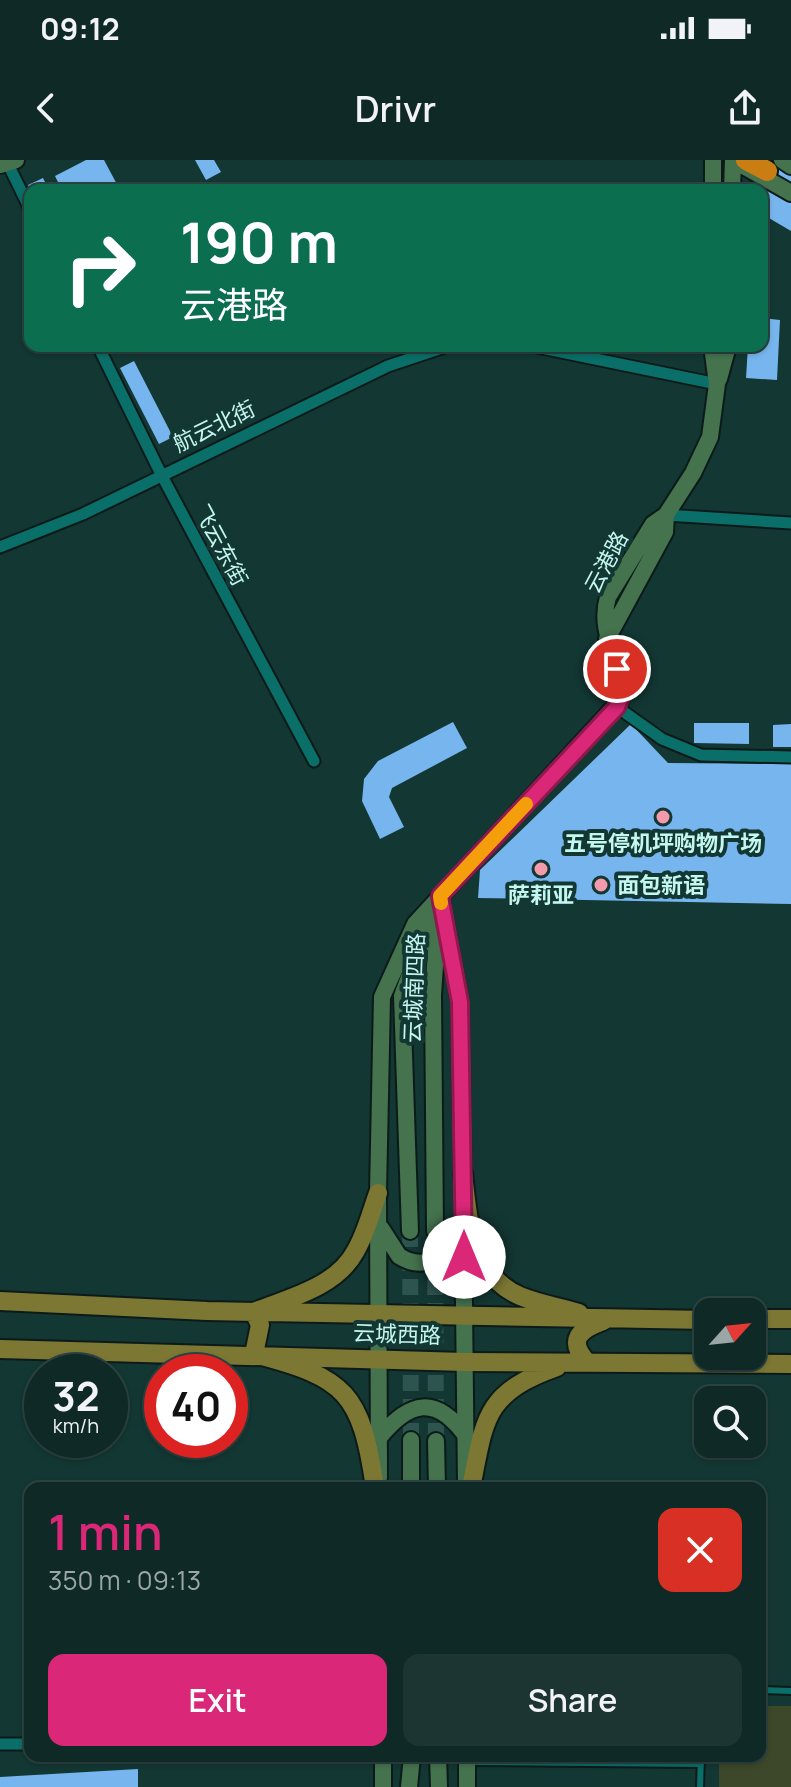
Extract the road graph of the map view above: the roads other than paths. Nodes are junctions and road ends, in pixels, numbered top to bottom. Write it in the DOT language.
graph roads {
  1 [pos="713,160"];
  2 [pos="733,160"];
  3 [pos="746,160"];
  4 [pos="7,162"];
  5 [pos="774,166"];
  6 [pos="791,166"];
  7 [pos="713,184"];
  8 [pos="732,184"];
  9 [pos="791,193"];
  10 [pos="24,197"];
  11 [pos="101,352"];
  12 [pos="430,352"];
  13 [pos="561,352"];
  14 [pos="713,352"];
  15 [pos="726,352"];
  16 [pos="717,384"];
  17 [pos="161,474"];
  18 [pos="666,515"];
  19 [pos="791,523"];
  20 [pos="0,547"];
  21 [pos="617,707"];
  22 [pos="791,757"];
  23 [pos="314,761"];
  24 [pos="440,896"];
  25 [pos="463,1173"];
  26 [pos="378,1193"];
  27 [pos="378,1223"];
  28 [pos="410,1231"];
  29 [pos="435,1231"];
  30 [pos="464,1232"];
  31 [pos="0,1301"];
  32 [pos="254,1312"];
  33 [pos="380,1316"];
  34 [pos="464,1318"];
  35 [pos="766,1319"];
  36 [pos="791,1319"];
  37 [pos="605,1320"];
  38 [pos="694,1320"];
  39 [pos="0,1349"];
  40 [pos="254,1354"];
  41 [pos="381,1357"];
  42 [pos="465,1362"];
  43 [pos="587,1362"];
  44 [pos="791,1364"];
  45 [pos="466,1436"];
  46 [pos="379,1438"];
  47 [pos="411,1440"];
  48 [pos="436,1441"];
  49 [pos="376,1482"];
  50 [pos="377,1482"];
  51 [pos="411,1482"];
  52 [pos="437,1482"];
  53 [pos="469,1482"];
  54 [pos="470,1482"];
  55 [pos="766,1690"];
  56 [pos="791,1691"];
  57 [pos="0,1744"];
  58 [pos="24,1744"];
  59 [pos="383,1762"];
  60 [pos="411,1762"];
  61 [pos="438,1762"];
  62 [pos="467,1762"];
  63 [pos="701,1762"];
  64 [pos="383,1787"];
  65 [pos="409,1787"];
  66 [pos="439,1787"];
  67 [pos="467,1787"];
  68 [pos="700,1787"];
  1 -- 7 [label="street"];
  2 -- 8 [label="street"];
  2 -- 9 [label="street"];
  3 -- 5 [label="highway"];
  4 -- 10 [label="street"];
  5 -- 6 [label="street"];
  11 -- 17 [label="street, 飞云东街"];
  12 -- 17 [label="street, 航云北街"];
  13 -- 16 [label="street"];
  14 -- 16 [label="street, 云港路"];
  15 -- 16 [label="street, 云港路"];
  16 -- 18 [label="street, 云港路"];
  17 -- 20 [label="street, 航云北街"];
  17 -- 23 [label="street, 飞云东街"];
  18 -- 19 [label="street"];
  18 -- 21 [label="street, 云港路"];
  21 -- 22 [label="street"];
  21 -- 24 [label="street"];
  24 -- 25 [label="street"];
  24 -- 26 [label="street"];
  24 -- 28 [label="street, 云城南四路"];
  24 -- 29 [label="street, 云城南四路"];
  25 -- 30 [label="street"];
  25 -- 37 [label="main road"];
  26 -- 27 [label="street"];
  26 -- 32 [label="main road"];
  27 -- 30 [label="street"];
  27 -- 33 [label="street"];
  30 -- 34 [label="street"];
  31 -- 32 [label="main road, 云城西路"];
  32 -- 33 [label="main road, 云城西路"];
  32 -- 40 [label="main road"];
  33 -- 34 [label="main road, 云城西路"];
  33 -- 41 [label="street"];
  34 -- 37 [label="main road, 云城西路"];
  34 -- 42 [label="street"];
  35 -- 36 [label="main road"];
  37 -- 38 [label="main road, 云城西路"];
  37 -- 43 [label="main road"];
  39 -- 40 [label="main road, 云城西路"];
  40 -- 41 [label="main road, 云城西路"];
  40 -- 49 [label="main road"];
  41 -- 42 [label="main road, 云城西路"];
  41 -- 46 [label="street"];
  42 -- 43 [label="main road, 云城西路"];
  42 -- 45 [label="street"];
  43 -- 44 [label="main road, 云城西路"];
  43 -- 54 [label="main road"];
  45 -- 46 [label="street"];
  45 -- 53 [label="street"];
  46 -- 50 [label="street"];
  47 -- 51 [label="street"];
  48 -- 52 [label="street"];
  55 -- 56 [label="lane"];
  57 -- 58 [label="street"];
  59 -- 64 [label="street"];
  60 -- 65 [label="street"];
  61 -- 66 [label="street"];
  62 -- 67 [label="street"];
  63 -- 68 [label="lane"];
}
